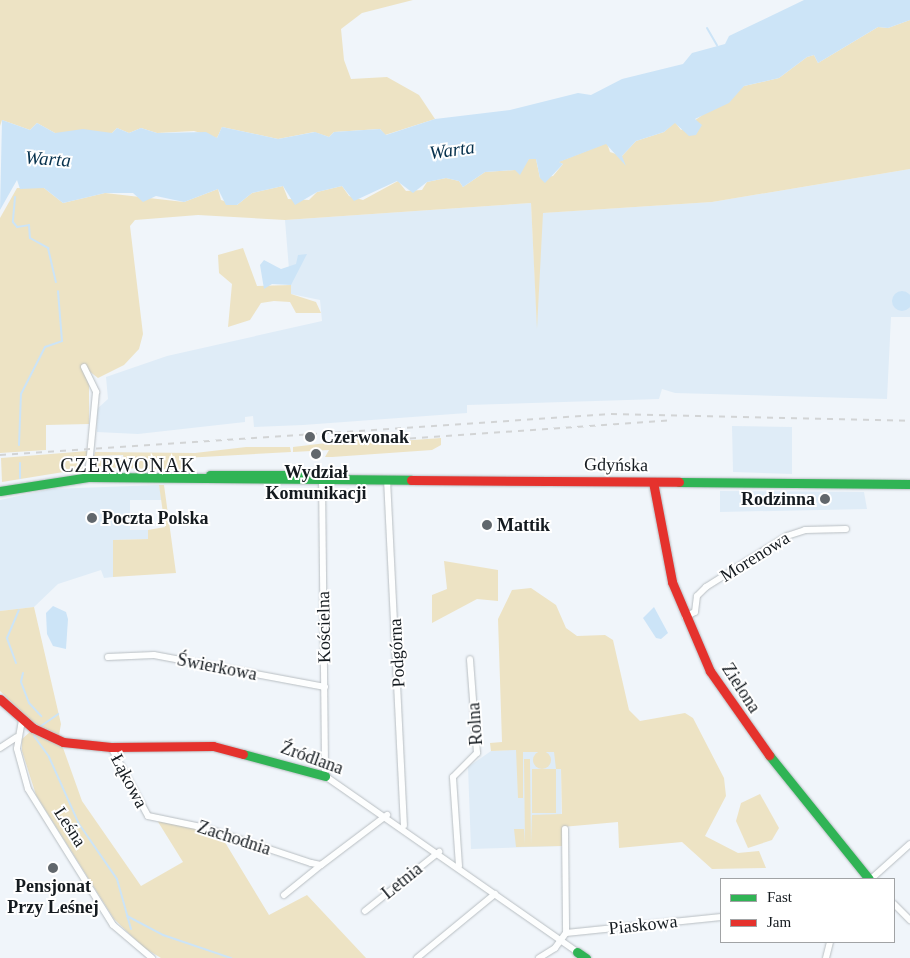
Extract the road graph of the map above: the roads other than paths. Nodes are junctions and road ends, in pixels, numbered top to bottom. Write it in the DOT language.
graph roads {
  1 [pos="84,367"];
  2 [pos="88,477"];
  3 [pos="322,478"];
  4 [pos="387,479"];
  5 [pos="653,482"];
  6 [pos="910,484"];
  7 [pos="0,491"];
  8 [pos="846,530"];
  9 [pos="684,617"];
  10 [pos="108,657"];
  11 [pos="470,659"];
  12 [pos="325,688"];
  13 [pos="0,699"];
  14 [pos="22,720"];
  15 [pos="17,737"];
  16 [pos="111,747"];
  17 [pos="0,748"];
  18 [pos="325,776"];
  19 [pos="387,815"];
  20 [pos="148,816"];
  21 [pos="404,826"];
  22 [pos="565,829"];
  23 [pos="910,844"];
  24 [pos="439,852"];
  25 [pos="321,865"];
  26 [pos="459,866"];
  27 [pos="869,878"];
  28 [pos="871,878"];
  29 [pos="495,894"];
  30 [pos="284,895"];
  31 [pos="895,905"];
  32 [pos="365,911"];
  33 [pos="720,917"];
  34 [pos="910,920"];
  35 [pos="564,936"];
  36 [pos="830,943"];
  37 [pos="579,955"];
  38 [pos="152,958"];
  39 [pos="417,958"];
  40 [pos="539,958"];
  41 [pos="586,958"];
  42 [pos="826,958"];
  1 -- 2 [label="street"];
  2 -- 3 [label="main road, Gdyńska"];
  2 -- 7 [label="main road, Gdyńska"];
  3 -- 4 [label="main road, Gdyńska"];
  3 -- 12 [label="street, Kościelna"];
  4 -- 5 [label="main road, Gdyńska"];
  4 -- 21 [label="street, Podgórna"];
  5 -- 6 [label="main road, Gdyńska"];
  5 -- 9 [label="main road, Zielona"];
  8 -- 9 [label="street, Morenowa"];
  9 -- 27 [label="main road, Zielona"];
  10 -- 12 [label="street, Świerkowa"];
  11 -- 26 [label="street, Rolna"];
  12 -- 18 [label="street, Kościelna"];
  13 -- 14 [label="main road"];
  14 -- 15 [label="street, Leśna"];
  14 -- 16 [label="main road, Źródlana"];
  15 -- 17 [label="street"];
  15 -- 38 [label="street, Leśna"];
  16 -- 18 [label="main road, Źródlana"];
  16 -- 20 [label="street, Łąkowa"];
  18 -- 19 [label="street, Źródlana"];
  19 -- 21 [label="street, Źródlana"];
  19 -- 25 [label="street"];
  20 -- 25 [label="street, Zachodnia"];
  21 -- 24 [label="street, Źródlana"];
  22 -- 35 [label="street"];
  23 -- 28 [label="street"];
  24 -- 26 [label="street, Źródlana"];
  24 -- 32 [label="street, Letnia"];
  25 -- 30 [label="street"];
  26 -- 29 [label="street, Źródlana"];
  29 -- 35 [label="street, Źródlana"];
  29 -- 39 [label="street"];
  31 -- 34 [label="street"];
  33 -- 35 [label="street, Piaskowa"];
  35 -- 37 [label="street, Źródlana"];
  35 -- 40 [label="street"];
  36 -- 42 [label="street"];
  37 -- 41 [label="main road, Źródlana"];
}
